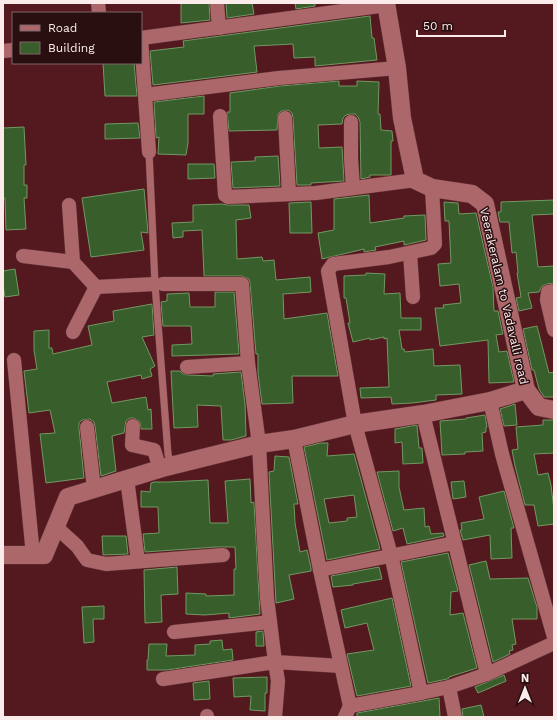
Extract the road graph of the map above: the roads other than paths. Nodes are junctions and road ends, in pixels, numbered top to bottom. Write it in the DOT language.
graph roads {
  1 [pos="217,3"];
  2 [pos="386,4"];
  3 [pos="219,28"];
  4 [pos="142,38"];
  5 [pos="142,52"];
  6 [pos="397,68"];
  7 [pos="145,95"];
  8 [pos="220,116"];
  9 [pos="285,118"];
  10 [pos="351,122"];
  11 [pos="149,152"];
  12 [pos="415,180"];
  13 [pos="353,188"];
  14 [pos="432,188"];
  15 [pos="289,194"];
  16 [pos="69,205"];
  17 [pos="410,253"];
  18 [pos="23,256"];
  19 [pos="73,262"];
  20 [pos="159,284"];
  21 [pos="96,287"];
  22 [pos="554,290"];
  23 [pos="412,297"];
  24 [pos="554,330"];
  25 [pos="73,332"];
  26 [pos="14,360"];
  27 [pos="248,363"];
  28 [pos="187,367"];
  29 [pos="526,390"];
  30 [pos="490,401"];
  31 [pos="554,410"];
  32 [pos="423,414"];
  33 [pos="355,424"];
  34 [pos="133,426"];
  35 [pos="87,427"];
  36 [pos="294,439"];
  37 [pos="259,444"];
  38 [pos="166,467"];
  39 [pos="127,479"];
  40 [pos="94,489"];
  41 [pos="56,527"];
  42 [pos="454,543"];
  43 [pos="222,554"];
  44 [pos="3,555"];
  45 [pos="33,555"];
  46 [pos="392,555"];
  47 [pos="138,561"];
  48 [pos="320,570"];
  49 [pos="270,622"];
  50 [pos="174,632"];
  51 [pos="554,637"];
  52 [pos="554,643"];
  53 [pos="275,662"];
  54 [pos="341,666"];
  55 [pos="487,674"];
  56 [pos="163,679"];
  57 [pos="449,687"];
  58 [pos="421,693"];
  59 [pos="348,712"];
  60 [pos="275,717"];
  61 [pos="455,717"];
  1 -- 3 [label="street"];
  2 -- 3 [label="street"];
  2 -- 6 [label="street"];
  3 -- 4 [label="street"];
  5 -- 7 [label="street"];
  6 -- 7 [label="street"];
  6 -- 12 [label="street"];
  7 -- 11 [label="street"];
  8 -- 15 [label="street"];
  9 -- 15 [label="street"];
  10 -- 13 [label="street"];
  11 -- 20 [label="lane"];
  12 -- 13 [label="street"];
  12 -- 14 [label="street, Veerakeralam to Vadavalli road"];
  13 -- 15 [label="street"];
  14 -- 17 [label="street"];
  14 -- 29 [label="street, Veerakeralam to Vadavalli road"];
  16 -- 19 [label="street"];
  17 -- 23 [label="street"];
  17 -- 33 [label="street"];
  18 -- 19 [label="street"];
  19 -- 21 [label="street"];
  20 -- 21 [label="street"];
  20 -- 27 [label="street"];
  20 -- 38 [label="lane"];
  21 -- 25 [label="street"];
  22 -- 24 [label="street"];
  26 -- 45 [label="street"];
  27 -- 28 [label="street"];
  27 -- 37 [label="street"];
  29 -- 30 [label="street"];
  29 -- 31 [label="street, Veerakeralam to Vadavalli road"];
  30 -- 32 [label="street"];
  30 -- 51 [label="street"];
  32 -- 33 [label="street"];
  32 -- 42 [label="street"];
  33 -- 36 [label="street"];
  33 -- 46 [label="street"];
  34 -- 38 [label="street"];
  35 -- 40 [label="street"];
  36 -- 37 [label="street"];
  36 -- 48 [label="street"];
  37 -- 38 [label="street"];
  37 -- 49 [label="street"];
  38 -- 39 [label="street"];
  39 -- 40 [label="street"];
  39 -- 47 [label="street"];
  40 -- 41 [label="street"];
  41 -- 45 [label="street"];
  41 -- 47 [label="street"];
  42 -- 46 [label="street"];
  42 -- 55 [label="street"];
  43 -- 47 [label="street"];
  44 -- 45 [label="street"];
  46 -- 48 [label="street"];
  46 -- 58 [label="street"];
  48 -- 54 [label="street"];
  49 -- 50 [label="street"];
  49 -- 53 [label="street"];
  52 -- 55 [label="street"];
  53 -- 54 [label="street"];
  53 -- 56 [label="street"];
  53 -- 60 [label="street"];
  54 -- 59 [label="street"];
  55 -- 57 [label="street"];
  57 -- 58 [label="street"];
  57 -- 61 [label="street"];
  58 -- 59 [label="street"];
}
